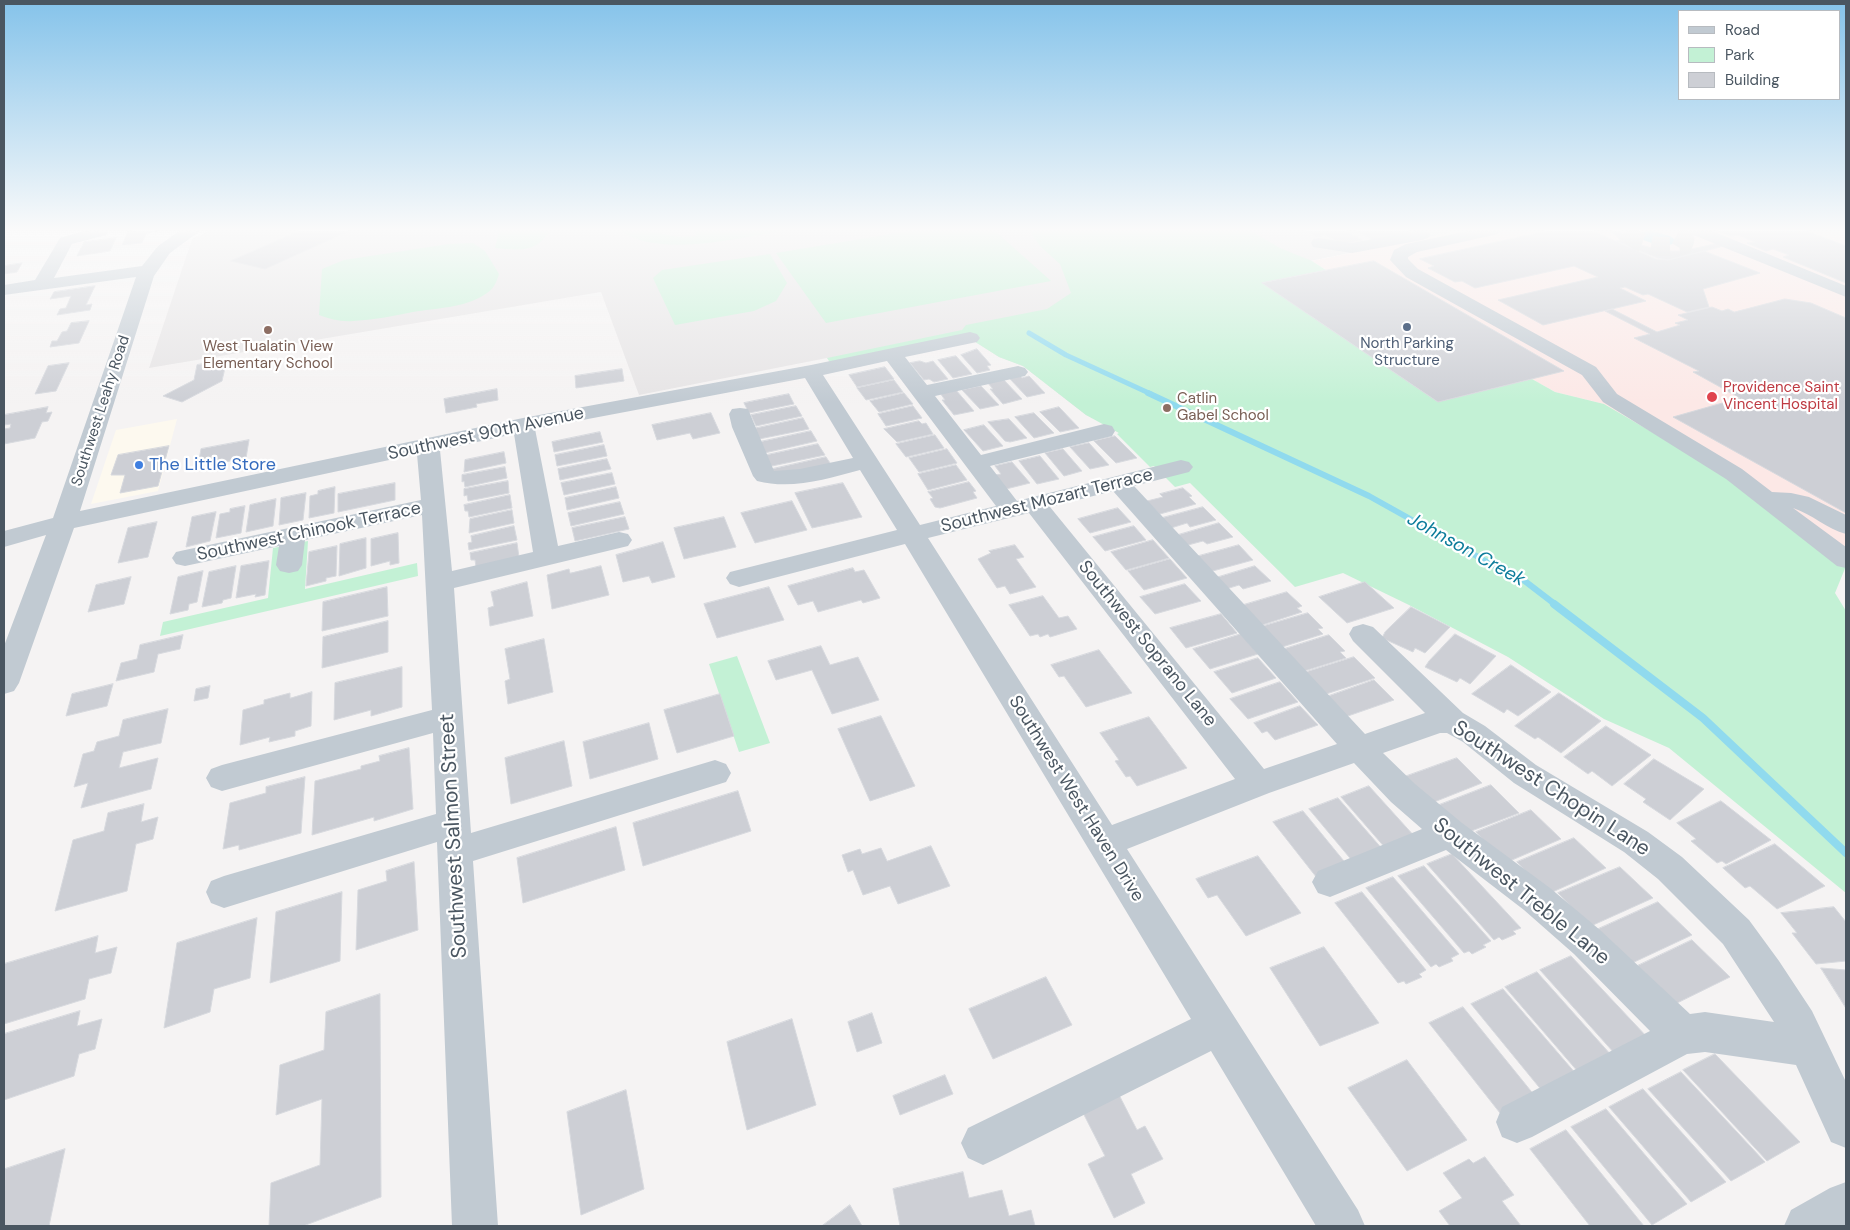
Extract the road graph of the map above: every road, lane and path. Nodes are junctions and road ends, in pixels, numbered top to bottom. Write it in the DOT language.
graph roads {
  1 [pos="142,288"];
  2 [pos="1440,288"];
  3 [pos="970,338"];
  4 [pos="892,354"];
  5 [pos="811,371"];
  6 [pos="1018,372"];
  7 [pos="921,393"];
  8 [pos="740,414"];
  9 [pos="523,425"];
  10 [pos="1104,431"];
  11 [pos="428,446"];
  12 [pos="867,461"];
  13 [pos="975,462"];
  14 [pos="1181,467"];
  15 [pos="1118,483"];
  16 [pos="1768,499"];
  17 [pos="434,505"];
  18 [pos="1023,507"];
  19 [pos="62,523"];
  20 [pos="1846,526"];
  21 [pos="913,534"];
  22 [pos="293,535"];
  23 [pos="4,539"];
  24 [pos="619,540"];
  25 [pos="548,557"];
  26 [pos="185,558"];
  27 [pos="1846,560"];
  28 [pos="289,565"];
  29 [pos="738,578"];
  30 [pos="440,583"];
  31 [pos="1363,634"];
  32 [pos="4,683"];
  33 [pos="448,717"];
  34 [pos="1452,722"];
  35 [pos="1359,748"];
  36 [pos="715,773"];
  37 [pos="222,778"];
  38 [pos="1258,784"];
  39 [pos="1450,833"];
  40 [pos="454,838"];
  41 [pos="1104,843"];
  42 [pos="1330,882"];
  43 [pos="224,892"];
  44 [pos="1218,1026"];
  45 [pos="1683,1035"];
  46 [pos="1808,1047"];
  47 [pos="1517,1122"];
  48 [pos="1846,1128"];
  49 [pos="983,1143"];
  50 [pos="1846,1204"];
  51 [pos="475,1226"];
  52 [pos="1342,1226"];
  53 [pos="1807,1226"];
  1 -- 19 [label="street, Southwest Leahy Road"];
  2 -- 16 [label="street"];
  3 -- 4 [label="street, Southwest 90th Avenue"];
  4 -- 5 [label="street, Southwest 90th Avenue"];
  4 -- 7 [label="street, Southwest Soprano Lane"];
  5 -- 9 [label="street, Southwest 90th Avenue"];
  5 -- 12 [label="street, Southwest West Haven Drive"];
  6 -- 7 [label="street"];
  7 -- 13 [label="street, Southwest Soprano Lane"];
  8 -- 12 [label="street"];
  9 -- 11 [label="street, Southwest 90th Avenue"];
  9 -- 25 [label="street"];
  10 -- 13 [label="street"];
  11 -- 17 [label="street, Southwest Salmon Street"];
  11 -- 19 [label="street, Southwest 90th Avenue"];
  12 -- 21 [label="street, Southwest West Haven Drive"];
  13 -- 18 [label="street, Southwest Soprano Lane"];
  14 -- 15 [label="street, Southwest Mozart Terrace"];
  15 -- 18 [label="street, Southwest Mozart Terrace"];
  15 -- 35 [label="street, Southwest Treble Lane"];
  16 -- 20 [label="street"];
  16 -- 27 [label="street"];
  17 -- 22 [label="street, Southwest Chinook Terrace"];
  17 -- 30 [label="street, Southwest Salmon Street"];
  18 -- 21 [label="street, Southwest Mozart Terrace"];
  18 -- 38 [label="street, Southwest Soprano Lane"];
  19 -- 23 [label="street, Southwest 90th Avenue"];
  19 -- 32 [label="street, Southwest Leahy Road"];
  21 -- 29 [label="street, Southwest Mozart Terrace"];
  21 -- 41 [label="street, Southwest West Haven Drive"];
  22 -- 26 [label="street, Southwest Chinook Terrace"];
  22 -- 28 [label="street"];
  24 -- 25 [label="street"];
  25 -- 30 [label="street"];
  30 -- 33 [label="street, Southwest Salmon Street"];
  31 -- 34 [label="street"];
  33 -- 37 [label="street"];
  33 -- 40 [label="street, Southwest Salmon Street"];
  34 -- 35 [label="street, Southwest Chopin Lane"];
  34 -- 46 [label="street, Southwest Chopin Lane"];
  35 -- 38 [label="street, Southwest Chopin Lane"];
  35 -- 39 [label="street, Southwest Treble Lane"];
  36 -- 40 [label="street"];
  38 -- 41 [label="street, Southwest Chopin Lane"];
  39 -- 42 [label="street"];
  39 -- 45 [label="street, Southwest Treble Lane"];
  40 -- 43 [label="street"];
  40 -- 51 [label="street, Southwest Salmon Street"];
  41 -- 44 [label="street, Southwest West Haven Drive"];
  44 -- 49 [label="street"];
  44 -- 52 [label="street, Southwest West Haven Drive"];
  45 -- 46 [label="street"];
  45 -- 47 [label="street"];
  46 -- 48 [label="street, Southwest Chopin Lane"];
  50 -- 53 [label="street"];
}
